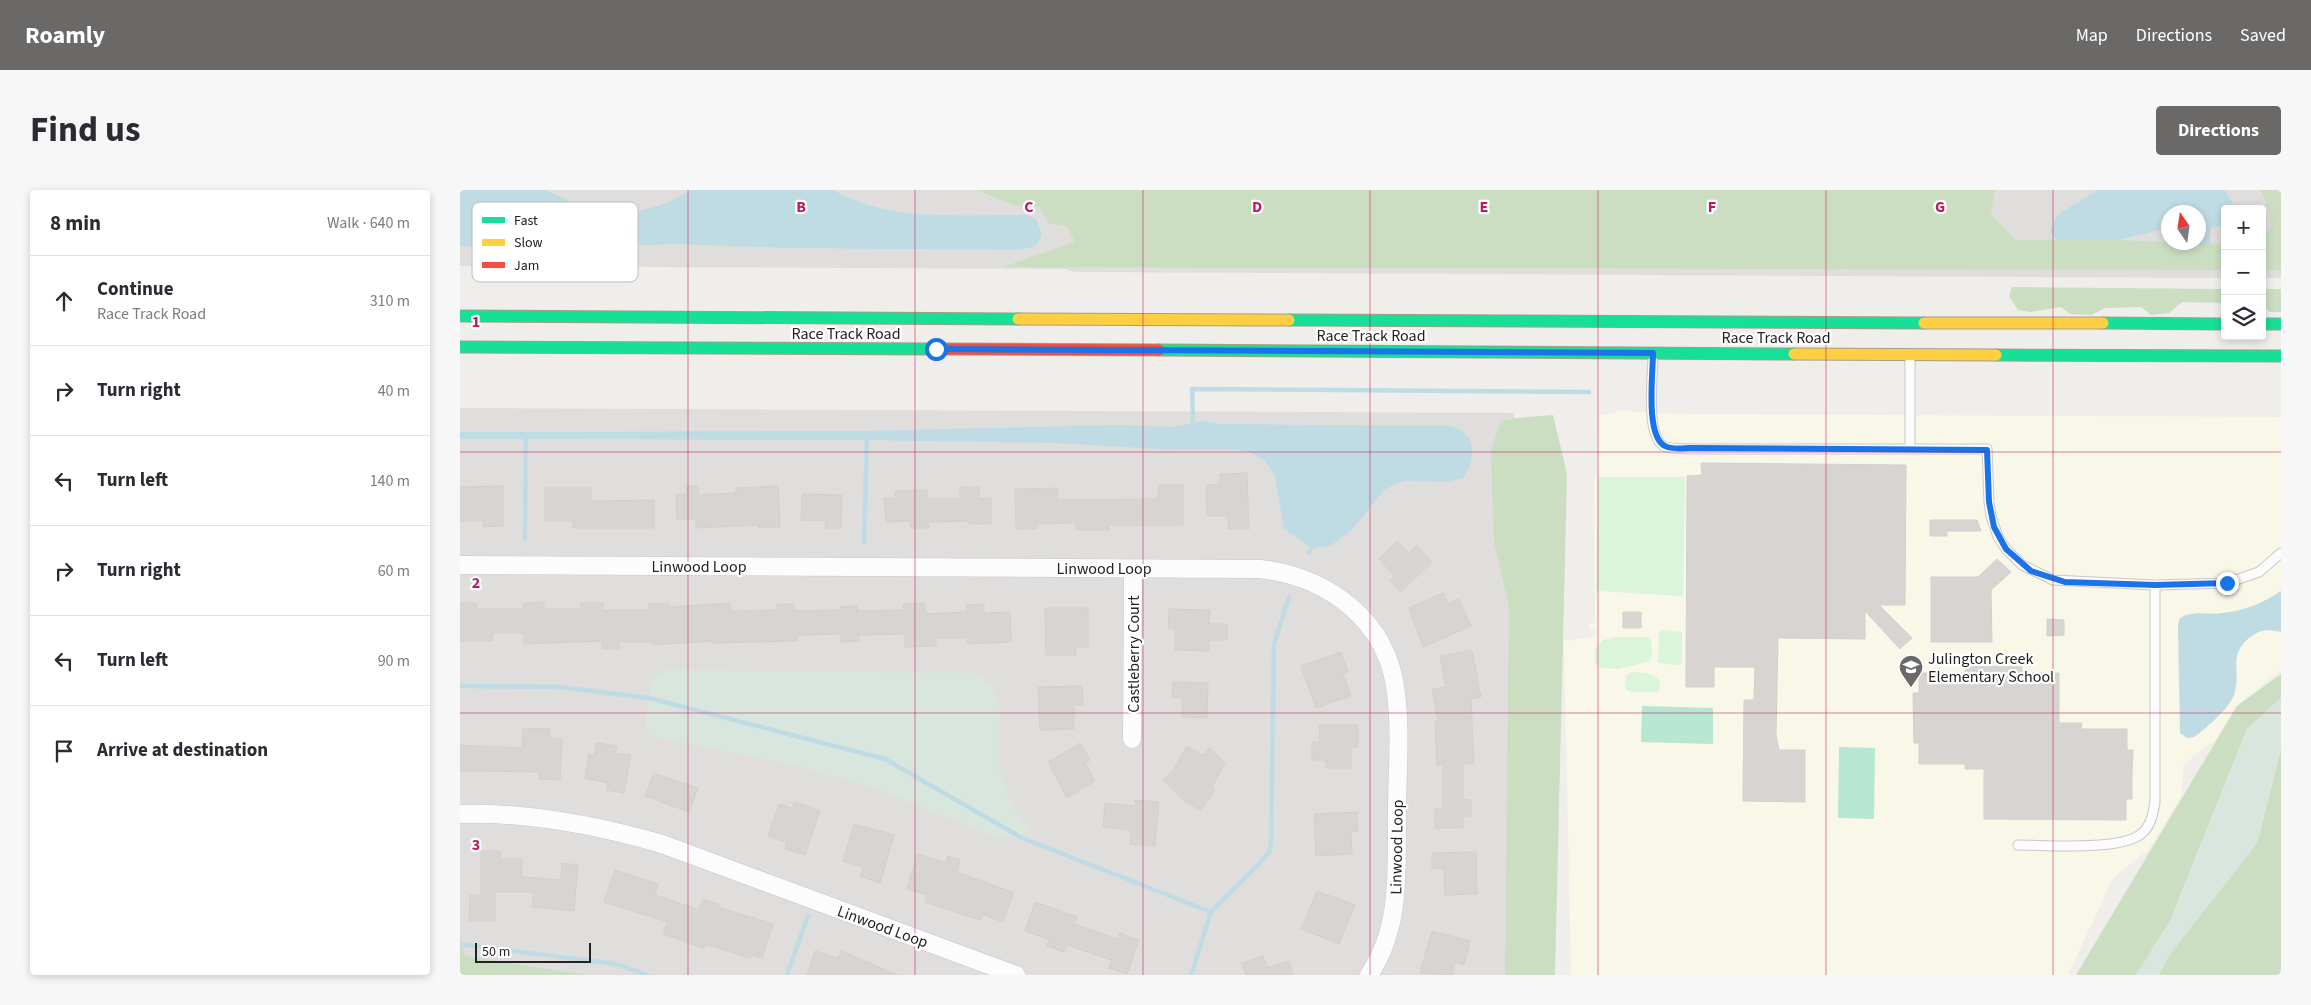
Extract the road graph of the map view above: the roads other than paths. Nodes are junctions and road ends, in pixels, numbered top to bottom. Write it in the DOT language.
graph roads {
  1 [pos="460,316"];
  2 [pos="1687,322"];
  3 [pos="1911,323"];
  4 [pos="2014,323"];
  5 [pos="2221,324"];
  6 [pos="2266,324"];
  7 [pos="2281,324"];
  8 [pos="1674,332"];
  9 [pos="1662,342"];
  10 [pos="1910,346"];
  11 [pos="460,347"];
  12 [pos="2012,347"];
  13 [pos="1653,353"];
  14 [pos="2281,356"];
  15 [pos="1910,449"];
  16 [pos="2281,553"];
  17 [pos="460,565"];
  18 [pos="1133,569"];
  19 [pos="2155,585"];
  20 [pos="1132,739"];
  21 [pos="460,814"];
  22 [pos="2018,845"];
  23 [pos="1016,975"];
  24 [pos="1369,975"];
  1 -- 2 [label="main road, Race Track Road"];
  2 -- 3 [label="main road, Race Track Road"];
  2 -- 8 [label="main road"];
  3 -- 4 [label="main road, Race Track Road"];
  3 -- 10 [label="main road"];
  4 -- 5 [label="main road, Race Track Road"];
  4 -- 12 [label="main road"];
  6 -- 7 [label="main road"];
  9 -- 13 [label="main road"];
  10 -- 12 [label="main road, Race Track Road"];
  10 -- 13 [label="main road, Race Track Road"];
  10 -- 15 [label="lane"];
  11 -- 13 [label="main road, Race Track Road"];
  12 -- 14 [label="main road, Race Track Road"];
  13 -- 15 [label="lane"];
  15 -- 19 [label="lane"];
  16 -- 19 [label="lane"];
  17 -- 18 [label="street, Linwood Loop"];
  18 -- 20 [label="street, Castleberry Court"];
  18 -- 24 [label="street, Linwood Loop"];
  19 -- 22 [label="lane"];
  21 -- 23 [label="street, Linwood Loop"];
}
